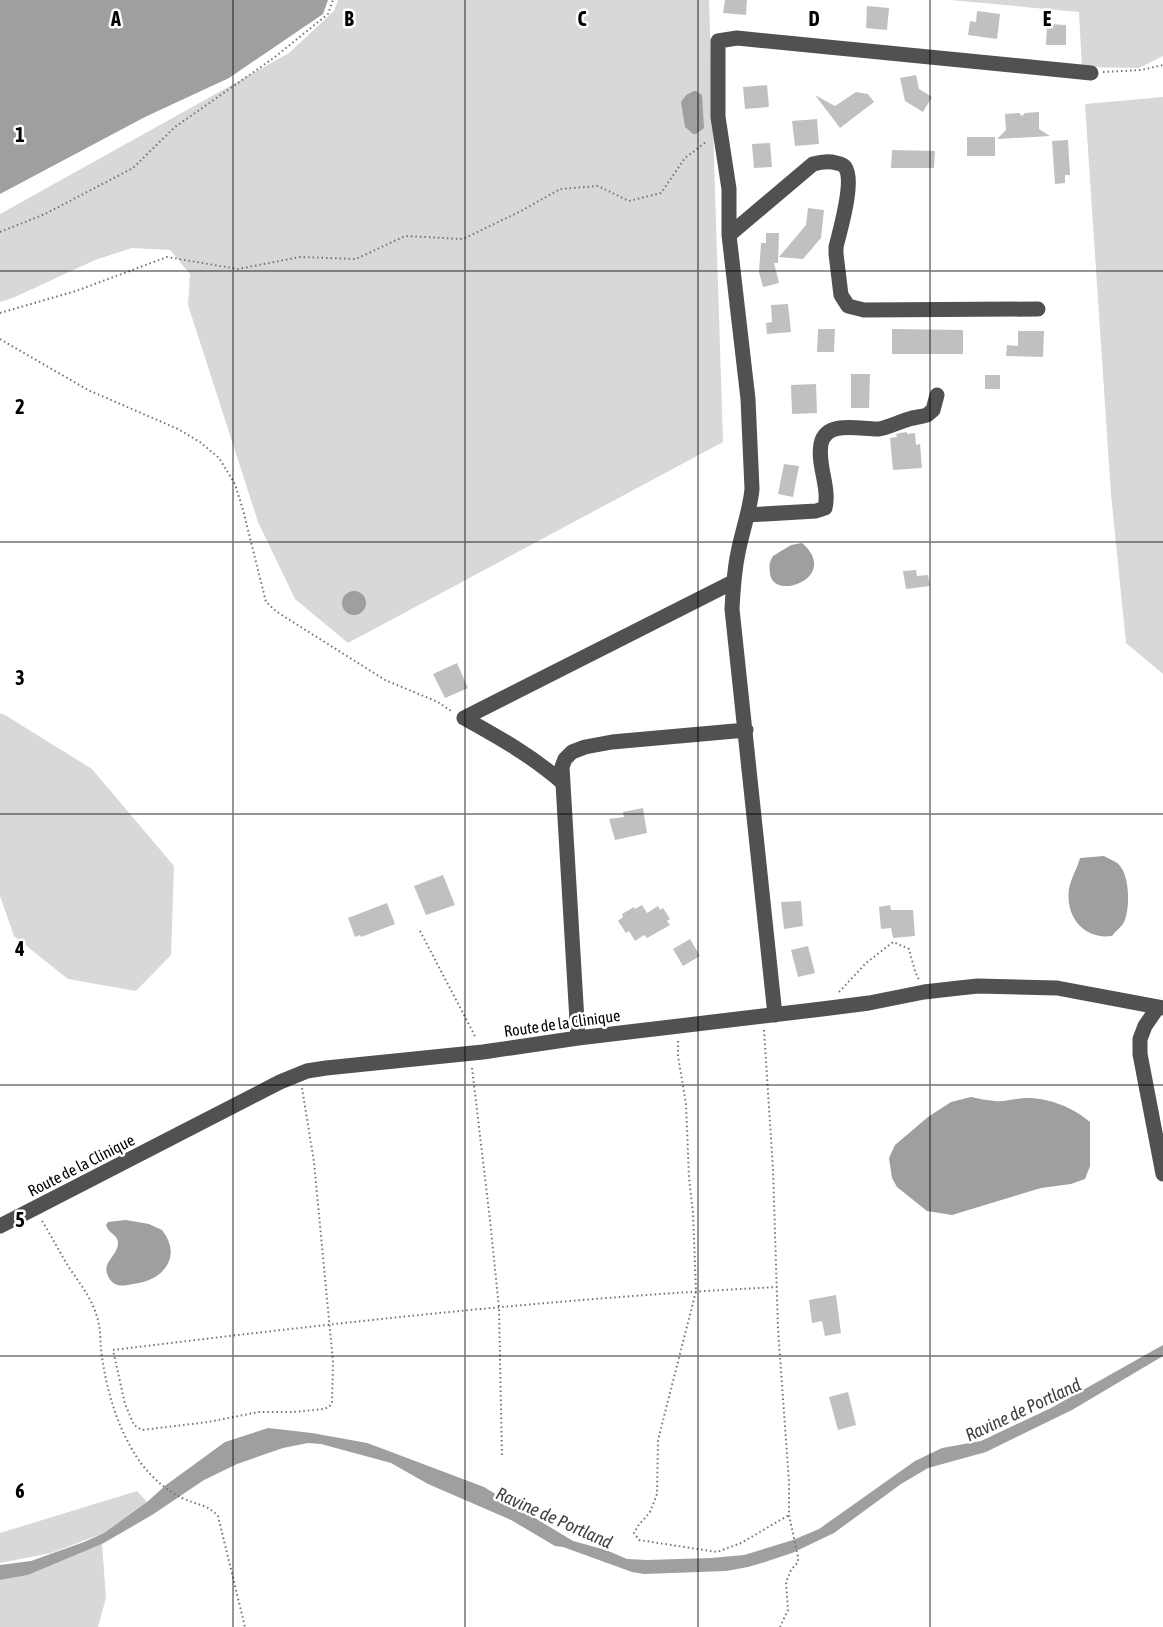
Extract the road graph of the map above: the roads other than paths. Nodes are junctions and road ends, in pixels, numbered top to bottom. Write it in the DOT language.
graph roads {
  1 [pos="1091,73"];
  2 [pos="729,235"];
  3 [pos="1038,309"];
  4 [pos="938,395"];
  5 [pos="747,515"];
  6 [pos="733,582"];
  7 [pos="746,730"];
  8 [pos="563,783"];
  9 [pos="1160,1007"];
  10 [pos="769,1015"];
  11 [pos="578,1038"];
  12 [pos="1163,1174"];
  13 [pos="0,1226"];
  1 -- 2 [label="street"];
  2 -- 3 [label="street"];
  2 -- 5 [label="street"];
  4 -- 5 [label="street"];
  5 -- 6 [label="street"];
  6 -- 7 [label="street"];
  6 -- 8 [label="street"];
  7 -- 8 [label="street"];
  7 -- 10 [label="street"];
  8 -- 11 [label="street"];
  9 -- 10 [label="street, Route de la Clinique"];
  9 -- 12 [label="street"];
  10 -- 11 [label="street, Route de la Clinique"];
  11 -- 13 [label="street, Route de la Clinique"];
}
